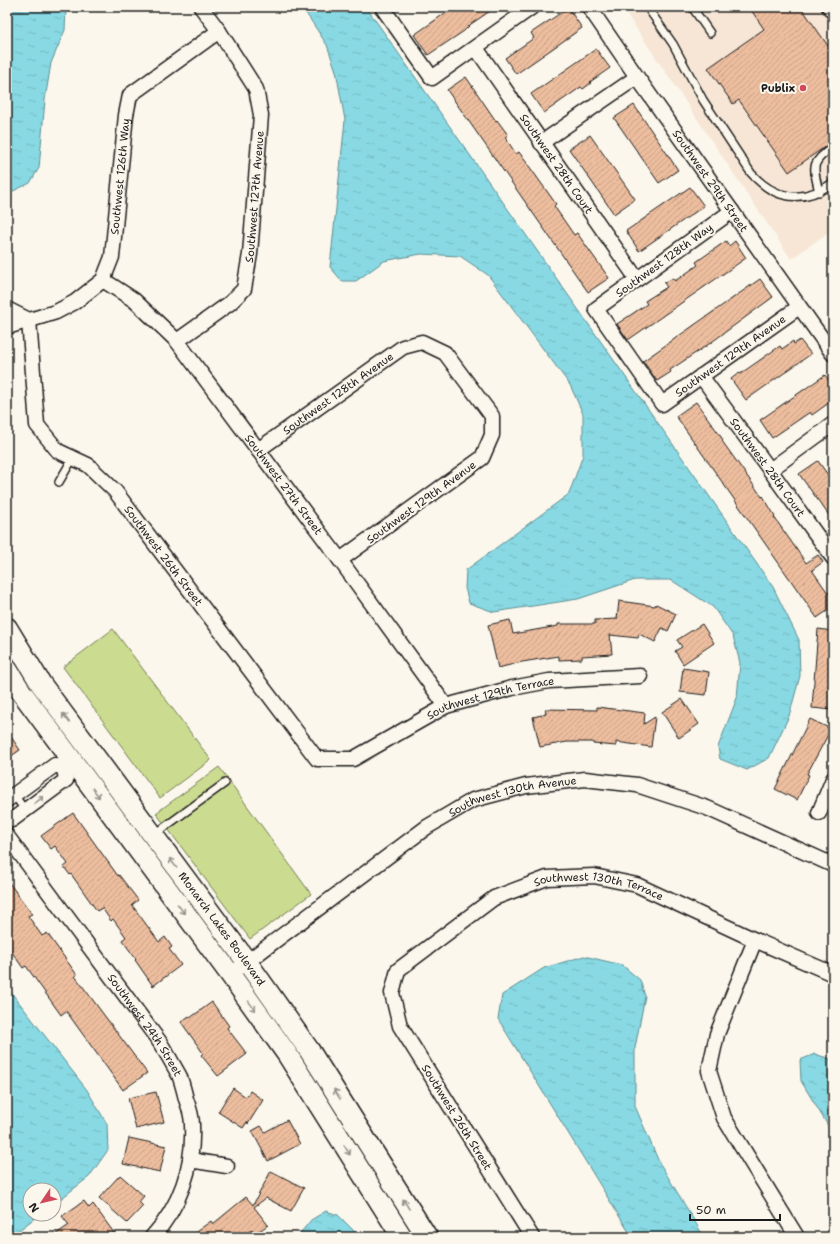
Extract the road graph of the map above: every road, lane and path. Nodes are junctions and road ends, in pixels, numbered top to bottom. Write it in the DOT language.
graph roads {
  1 [pos="201,7"];
  2 [pos="382,7"];
  3 [pos="532,7"];
  4 [pos="589,7"];
  5 [pos="647,7"];
  6 [pos="692,7"];
  7 [pos="825,7"];
  8 [pos="833,18"];
  9 [pos="219,31"];
  10 [pos="710,33"];
  11 [pos="476,48"];
  12 [pos="637,76"];
  13 [pos="541,143"];
  14 [pos="833,147"];
  15 [pos="833,184"];
  16 [pos="819,192"];
  17 [pos="732,211"];
  18 [pos="637,279"];
  19 [pos="103,280"];
  20 [pos="799,307"];
  21 [pos="7,309"];
  22 [pos="29,320"];
  23 [pos="7,327"];
  24 [pos="177,341"];
  25 [pos="422,342"];
  26 [pos="833,354"];
  27 [pos="702,376"];
  28 [pos="662,404"];
  29 [pos="833,424"];
  30 [pos="258,450"];
  31 [pos="73,458"];
  32 [pos="770,470"];
  33 [pos="59,482"];
  34 [pos="833,558"];
  35 [pos="340,560"];
  36 [pos="7,628"];
  37 [pos="7,669"];
  38 [pos="640,676"];
  39 [pos="446,706"];
  40 [pos="78,758"];
  41 [pos="353,759"];
  42 [pos="833,779"];
  43 [pos="225,783"];
  44 [pos="10,797"];
  45 [pos="25,810"];
  46 [pos="819,813"];
  47 [pos="7,818"];
  48 [pos="7,836"];
  49 [pos="153,836"];
  50 [pos="833,865"];
  51 [pos="755,940"];
  52 [pos="247,962"];
  53 [pos="230,974"];
  54 [pos="833,974"];
  55 [pos="392,993"];
  56 [pos="190,1160"];
  57 [pos="227,1166"];
  58 [pos="152,1237"];
  59 [pos="402,1237"];
  60 [pos="427,1237"];
  61 [pos="532,1237"];
  62 [pos="797,1237"];
  1 -- 9 [label="street, Southwest 127th Avenue"];
  2 -- 11 [label="street"];
  3 -- 11 [label="street"];
  4 -- 12 [label="street, Southwest 29th Street"];
  5 -- 16 [label="lane"];
  6 -- 10 [label="lane"];
  7 -- 8 [label="lane"];
  9 -- 19 [label="street, Southwest 126th Way"];
  9 -- 24 [label="street, Southwest 127th Avenue"];
  11 -- 13 [label="street, Southwest 28th Court"];
  12 -- 13 [label="street"];
  12 -- 17 [label="street, Southwest 29th Street"];
  13 -- 18 [label="street, Southwest 28th Court"];
  14 -- 16 [label="lane"];
  15 -- 16 [label="lane"];
  17 -- 18 [label="street, Southwest 128th Way"];
  17 -- 20 [label="street, Southwest 29th Street"];
  18 -- 28 [label="street, Southwest 128th Way"];
  19 -- 22 [label="street"];
  19 -- 24 [label="street, Southwest 27th Street"];
  20 -- 26 [label="street, Southwest 29th Street"];
  20 -- 27 [label="street, Southwest 129th Avenue"];
  21 -- 22 [label="street"];
  22 -- 23 [label="street"];
  22 -- 31 [label="street, Southwest 26th Street"];
  24 -- 30 [label="street, Southwest 27th Street"];
  25 -- 30 [label="street, Southwest 128th Avenue"];
  25 -- 35 [label="street, Southwest 129th Avenue"];
  27 -- 28 [label="street, Southwest 129th Avenue"];
  27 -- 32 [label="street, Southwest 28th Court"];
  29 -- 32 [label="street"];
  30 -- 35 [label="street, Southwest 27th Street"];
  31 -- 33 [label="lane"];
  31 -- 41 [label="street, Southwest 26th Street"];
  32 -- 34 [label="street, Southwest 28th Court"];
  35 -- 39 [label="street, Southwest 27th Street"];
  40 -- 36 [label="street, Monarch Lakes Boulevard, one-way"];
  37 -- 40 [label="street, Monarch Lakes Boulevard"];
  38 -- 39 [label="street, Southwest 129th Terrace"];
  39 -- 41 [label="street, Southwest 129th Terrace"];
  40 -- 44 [label="street"];
  45 -- 40 [label="street, one-way"];
  40 -- 49 [label="street, Monarch Lakes Boulevard"];
  40 -- 53 [label="street, Monarch Lakes Boulevard, one-way"];
  42 -- 46 [label="street"];
  43 -- 49 [label="lane"];
  44 -- 45 [label="lane"];
  45 -- 47 [label="street"];
  48 -- 56 [label="street, Southwest 24th Street"];
  52 -- 49 [label="street, Monarch Lakes Boulevard, one-way"];
  50 -- 52 [label="street, Southwest 130th Avenue"];
  51 -- 54 [label="street, Southwest 130th Terrace"];
  51 -- 55 [label="street, Southwest 130th Terrace"];
  51 -- 62 [label="street"];
  52 -- 53 [label="street, Southwest 130th Avenue"];
  60 -- 52 [label="street, Monarch Lakes Boulevard, one-way"];
  53 -- 59 [label="street, Monarch Lakes Boulevard, one-way"];
  55 -- 61 [label="street, Southwest 26th Street"];
  56 -- 57 [label="street"];
  56 -- 58 [label="street, Southwest 24th Street"];
}
